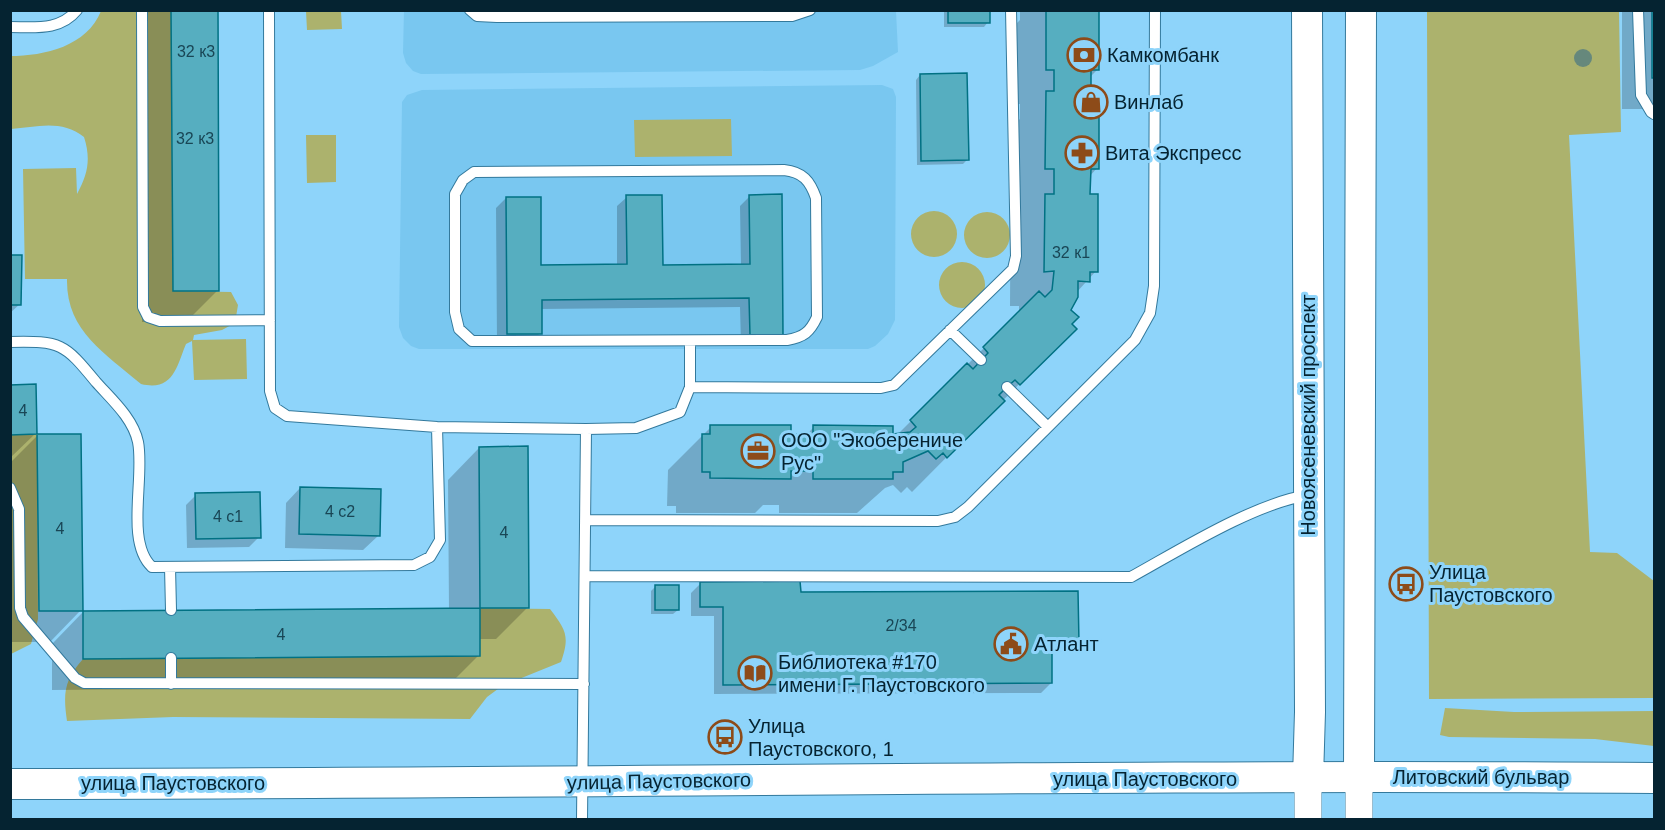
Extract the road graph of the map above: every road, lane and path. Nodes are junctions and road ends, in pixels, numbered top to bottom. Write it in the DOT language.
graph roads {
  1 [pos="77,10"];
  2 [pos="142,10"];
  3 [pos="269,10"];
  4 [pos="470,10"];
  5 [pos="810,10"];
  6 [pos="1011,10"];
  7 [pos="1155,10"];
  8 [pos="1307,10"];
  9 [pos="1361,10"];
  10 [pos="1638,10"];
  11 [pos="10,27"];
  12 [pos="1654,114"];
  13 [pos="270,320"];
  14 [pos="950,330"];
  15 [pos="690,341"];
  16 [pos="10,342"];
  17 [pos="981,360"];
  18 [pos="690,387"];
  19 [pos="1007,387"];
  20 [pos="437,427"];
  21 [pos="1048,427"];
  22 [pos="586,429"];
  23 [pos="10,488"];
  24 [pos="1309,495"];
  25 [pos="585,520"];
  26 [pos="170,567"];
  27 [pos="586,576"];
  28 [pos="171,610"];
  29 [pos="171,658"];
  30 [pos="171,684"];
  31 [pos="584,684"];
  32 [pos="1359,777"];
  33 [pos="1308,778"];
  34 [pos="1654,778"];
  35 [pos="10,783"];
  36 [pos="583,783"];
  37 [pos="582,819"];
  38 [pos="1308,819"];
  39 [pos="1359,819"];
  1 -- 11 [label="lane"];
  2 -- 13 [label="lane"];
  3 -- 13 [label="lane"];
  4 -- 5 [label="lane"];
  6 -- 14 [label="lane"];
  7 -- 21 [label="lane"];
  8 -- 24 [label="main road, Новоясеневский проспект"];
  9 -- 32 [label="main road"];
  10 -- 12 [label="lane"];
  13 -- 20 [label="lane"];
  14 -- 17 [label="lane"];
  14 -- 18 [label="lane"];
  15 -- 15 [label="lane"];
  15 -- 18 [label="lane"];
  16 -- 26 [label="lane"];
  18 -- 22 [label="lane"];
  19 -- 21 [label="lane"];
  20 -- 22 [label="lane"];
  20 -- 26 [label="lane"];
  21 -- 25 [label="lane"];
  22 -- 25 [label="lane"];
  23 -- 30 [label="lane"];
  24 -- 27 [label="lane"];
  24 -- 33 [label="main road, Новоясеневский проспект"];
  25 -- 27 [label="lane"];
  26 -- 28 [label="lane"];
  27 -- 31 [label="lane"];
  29 -- 30 [label="lane"];
  30 -- 31 [label="lane"];
  31 -- 36 [label="lane"];
  32 -- 33 [label="main road, Литовский бульвар"];
  32 -- 34 [label="main road, Литовский бульвар"];
  32 -- 39 [label="street"];
  33 -- 36 [label="main road, улица Паустовского"];
  33 -- 38 [label="street, Новоясеневский проспект"];
  35 -- 36 [label="main road, улица Паустовского"];
  36 -- 37 [label="lane"];
}
